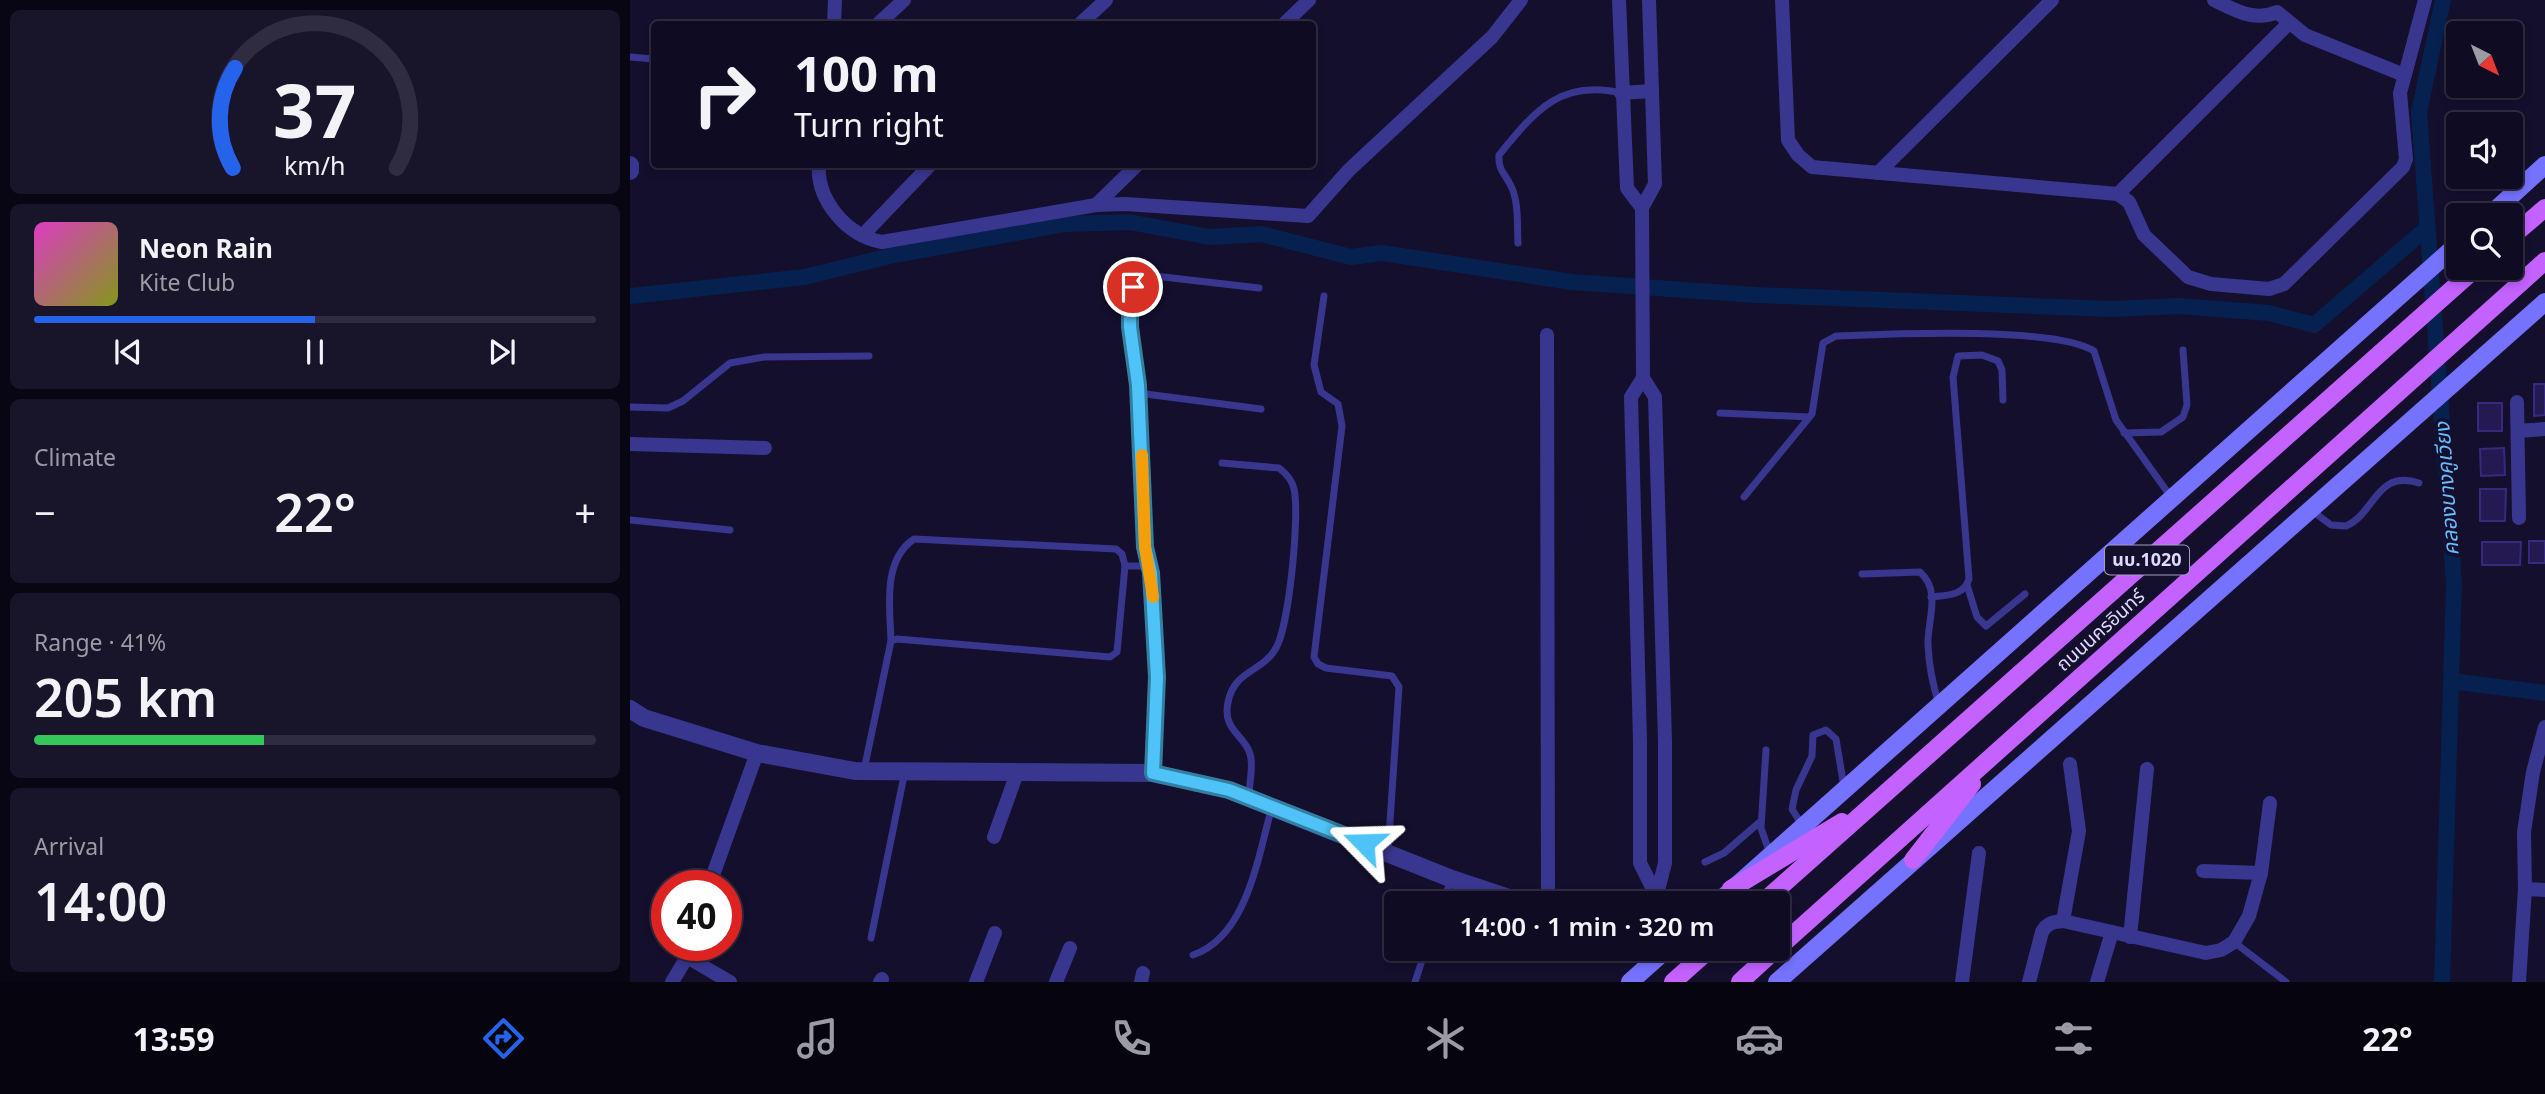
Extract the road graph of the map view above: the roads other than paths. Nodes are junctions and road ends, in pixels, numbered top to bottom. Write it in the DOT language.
graph roads {
  1 [pos="835,0"];
  2 [pos="904,0"];
  3 [pos="1106,0"];
  4 [pos="1310,0"];
  5 [pos="1521,0"];
  6 [pos="1619,0"];
  7 [pos="1649,0"];
  8 [pos="1782,0"];
  9 [pos="2052,0"];
  10 [pos="2214,0"];
  11 [pos="2425,0"];
  12 [pos="2278,6"];
  13 [pos="834,21"];
  14 [pos="881,21"];
  15 [pos="1083,21"];
  16 [pos="1287,21"];
  17 [pos="2289,23"];
  18 [pos="630,57"];
  19 [pos="651,59"];
  20 [pos="2404,75"];
  21 [pos="1652,91"];
  22 [pos="1621,93"];
  23 [pos="630,164"];
  24 [pos="2545,165"];
  25 [pos="819,168"];
  26 [pos="927,168"];
  27 [pos="1134,168"];
  28 [pos="630,171"];
  29 [pos="1878,173"];
  30 [pos="2118,194"];
  31 [pos="2503,203"];
  32 [pos="1096,205"];
  33 [pos="1642,208"];
  34 [pos="2545,208"];
  35 [pos="2523,227"];
  36 [pos="863,235"];
  37 [pos="1518,243"];
  38 [pos="2446,255"];
  39 [pos="2545,261"];
  40 [pos="2462,280"];
  41 [pos="1259,288"];
  42 [pos="1324,296"];
  43 [pos="2545,302"];
  44 [pos="1546,335"];
  45 [pos="2183,350"];
  46 [pos="869,356"];
  47 [pos="1643,378"];
  48 [pos="1138,393"];
  49 [pos="2003,400"];
  50 [pos="2517,402"];
  51 [pos="630,407"];
  52 [pos="1261,409"];
  53 [pos="1720,413"];
  54 [pos="1809,417"];
  55 [pos="2545,429"];
  56 [pos="2518,431"];
  57 [pos="2124,433"];
  58 [pos="630,444"];
  59 [pos="765,448"];
  60 [pos="1222,463"];
  61 [pos="2418,483"];
  62 [pos="1745,497"];
  63 [pos="2171,497"];
  64 [pos="2310,510"];
  65 [pos="2519,518"];
  66 [pos="630,520"];
  67 [pos="1659,521"];
  68 [pos="1634,522"];
  69 [pos="730,530"];
  70 [pos="1125,566"];
  71 [pos="1150,566"];
  72 [pos="1862,574"];
  73 [pos="1967,585"];
  74 [pos="2025,594"];
  75 [pos="1931,597"];
  76 [pos="891,641"];
  77 [pos="1940,704"];
  78 [pos="630,709"];
  79 [pos="2545,727"];
  80 [pos="1640,741"];
  81 [pos="1665,741"];
  82 [pos="2002,746"];
  83 [pos="1766,750"];
  84 [pos="757,753"];
  85 [pos="2070,764"];
  86 [pos="2147,769"];
  87 [pos="864,771"];
  88 [pos="905,771"];
  89 [pos="1153,773"];
  90 [pos="1017,774"];
  91 [pos="1844,789"];
  92 [pos="1248,797"];
  93 [pos="1881,798"];
  94 [pos="2270,803"];
  95 [pos="1272,806"];
  96 [pos="1640,818"];
  97 [pos="1665,819"];
  98 [pos="1762,821"];
  99 [pos="1802,825"];
  100 [pos="995,837"];
  101 [pos="1388,852"];
  102 [pos="1979,853"];
  103 [pos="1770,854"];
  104 [pos="1913,860"];
  105 [pos="1704,862"];
  106 [pos="715,870"];
  107 [pos="2203,871"];
  108 [pos="2261,873"];
  109 [pos="1452,879"];
  110 [pos="1731,889"];
  111 [pos="2525,889"];
  112 [pos="2545,890"];
  113 [pos="1447,891"];
  114 [pos="1488,891"];
  115 [pos="1548,891"];
  116 [pos="1653,891"];
  117 [pos="1660,891"];
  118 [pos="1776,891"];
  119 [pos="2063,921"];
  120 [pos="2112,932"];
  121 [pos="995,933"];
  122 [pos="1790,936"];
  123 [pos="2130,937"];
  124 [pos="871,939"];
  125 [pos="2234,942"];
  126 [pos="1070,948"];
  127 [pos="1193,955"];
  128 [pos="683,961"];
  129 [pos="702,961"];
  130 [pos="1422,961"];
  131 [pos="1648,961"];
  132 [pos="1696,961"];
  133 [pos="1763,961"];
  134 [pos="672,982"];
  135 [pos="730,982"];
  136 [pos="976,982"];
  137 [pos="1056,982"];
  138 [pos="1415,982"];
  139 [pos="1630,982"];
  140 [pos="1673,982"];
  141 [pos="1740,982"];
  142 [pos="1777,982"];
  143 [pos="1962,982"];
  144 [pos="2029,982"];
  145 [pos="2097,982"];
  146 [pos="2287,982"];
  147 [pos="2519,982"];
  1 -- 13 [label="street"];
  2 -- 14 [label="street"];
  3 -- 15 [label="street"];
  4 -- 16 [label="street"];
  5 -- 32 [label="street"];
  6 -- 22 [label="street"];
  7 -- 21 [label="street"];
  8 -- 29 [label="street"];
  9 -- 29 [label="street"];
  10 -- 12 [label="street"];
  11 -- 20 [label="street"];
  12 -- 17 [label="street"];
  17 -- 20 [label="street"];
  17 -- 30 [label="street"];
  18 -- 19 [label="lane"];
  20 -- 30 [label="street"];
  21 -- 22 [label="street"];
  21 -- 33 [label="street"];
  22 -- 33 [label="street"];
  22 -- 37 [label="lane"];
  23 -- 28 [label="street"];
  24 -- 31 [label="main road"];
  25 -- 36 [label="street"];
  26 -- 36 [label="street"];
  27 -- 32 [label="street"];
  29 -- 30 [label="street"];
  32 -- 36 [label="street"];
  33 -- 47 [label="street"];
  34 -- 35 [label="main road"];
  38 -- 63 [label="main road, นบ.1020"];
  39 -- 82 [label="main road, ถนนนครอินทร์ / นบ.1020"];
  40 -- 93 [label="main road, ถนนนครอินทร์ / นบ.1020"];
  41 -- 48 [label="lane"];
  42 -- 101 [label="lane"];
  43 -- 64 [label="main road"];
  44 -- 115 [label="street"];
  45 -- 57 [label="lane"];
  46 -- 51 [label="lane"];
  47 -- 67 [label="street"];
  47 -- 68 [label="street"];
  48 -- 52 [label="lane"];
  48 -- 71 [label="lane"];
  49 -- 73 [label="lane"];
  50 -- 56 [label="street"];
  53 -- 54 [label="lane"];
  54 -- 57 [label="lane"];
  54 -- 62 [label="lane"];
  55 -- 56 [label="street"];
  56 -- 65 [label="street"];
  57 -- 63 [label="lane"];
  58 -- 59 [label="street"];
  60 -- 92 [label="lane"];
  61 -- 64 [label="lane"];
  63 -- 77 [label="main road, นบ.1020"];
  64 -- 104 [label="main road"];
  66 -- 69 [label="lane"];
  67 -- 68 [label="street"];
  67 -- 81 [label="street"];
  68 -- 80 [label="street"];
  70 -- 71 [label="lane"];
  70 -- 76 [label="lane"];
  70 -- 76 [label="lane"];
  71 -- 89 [label="lane"];
  72 -- 75 [label="lane"];
  73 -- 74 [label="lane"];
  73 -- 75 [label="lane"];
  75 -- 77 [label="lane"];
  76 -- 87 [label="lane"];
  77 -- 91 [label="main road, นบ.1020"];
  78 -- 84 [label="street"];
  79 -- 111 [label="street"];
  80 -- 81 [label="street"];
  80 -- 96 [label="street"];
  81 -- 97 [label="street"];
  82 -- 104 [label="main road"];
  82 -- 122 [label="main road, ถนนนครอินทร์ / นบ.1020"];
  83 -- 98 [label="lane"];
  84 -- 87 [label="street"];
  84 -- 106 [label="street"];
  85 -- 119 [label="street"];
  86 -- 123 [label="street"];
  87 -- 88 [label="street"];
  88 -- 90 [label="street"];
  88 -- 124 [label="lane"];
  89 -- 90 [label="street"];
  89 -- 92 [label="street"];
  90 -- 100 [label="street"];
  91 -- 99 [label="main road, นบ.1020"];
  91 -- 99 [label="lane"];
  92 -- 95 [label="street"];
  93 -- 110 [label="main road"];
  93 -- 118 [label="main road, ถนนนครอินทร์ / นบ.1020"];
  94 -- 108 [label="street"];
  95 -- 101 [label="street"];
  95 -- 127 [label="lane"];
  96 -- 97 [label="street"];
  96 -- 116 [label="street"];
  97 -- 117 [label="street"];
  98 -- 103 [label="lane"];
  98 -- 105 [label="lane"];
  99 -- 103 [label="main road, นบ.1020"];
  101 -- 109 [label="street"];
  102 -- 143 [label="street"];
  103 -- 110 [label="main road, นบ.1020"];
  104 -- 142 [label="main road"];
  107 -- 108 [label="street"];
  108 -- 125 [label="street"];
  109 -- 113 [label="lane"];
  109 -- 114 [label="street"];
  111 -- 112 [label="street"];
  111 -- 147 [label="street"];
  119 -- 120 [label="street"];
  119 -- 144 [label="street"];
  120 -- 123 [label="street"];
  120 -- 145 [label="street"];
  121 -- 136 [label="street"];
  123 -- 125 [label="street"];
  125 -- 146 [label="lane"];
  126 -- 137 [label="street"];
  128 -- 134 [label="street"];
  129 -- 135 [label="street"];
  130 -- 138 [label="lane"];
  131 -- 139 [label="main road"];
  132 -- 140 [label="main road"];
  133 -- 141 [label="main road, ถนนนครอินทร์ / นบ.1020"];
}
